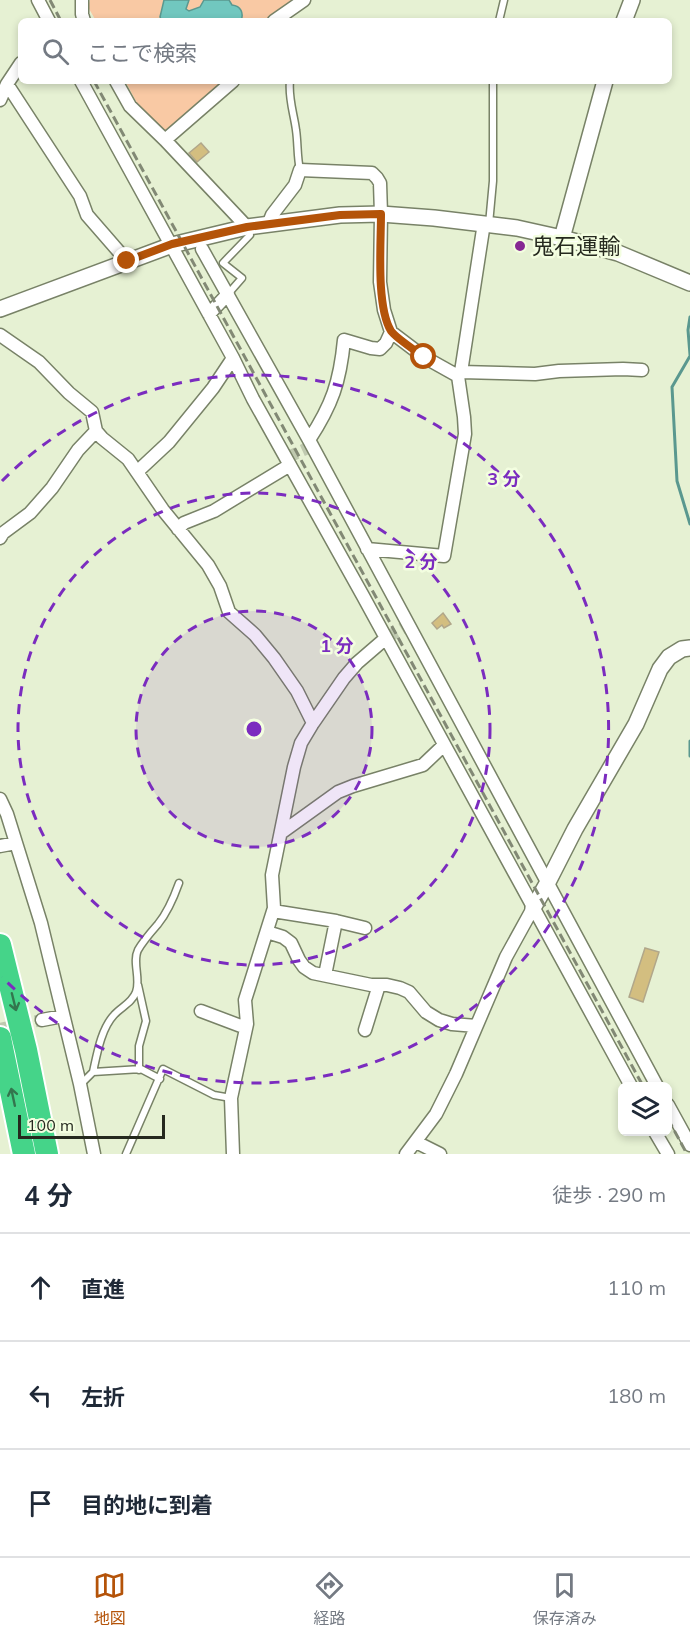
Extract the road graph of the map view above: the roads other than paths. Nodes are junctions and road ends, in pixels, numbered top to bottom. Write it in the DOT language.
graph roads {
  1 [pos="38,0"];
  2 [pos="82,0"];
  3 [pos="304,0"];
  4 [pos="504,0"];
  5 [pos="632,0"];
  6 [pos="47,18"];
  7 [pos="83,18"];
  8 [pos="281,18"];
  9 [pos="500,18"];
  10 [pos="625,18"];
  11 [pos="18,68"];
  12 [pos="7,84"];
  13 [pos="83,84"];
  14 [pos="118,84"];
  15 [pos="230,84"];
  16 [pos="290,84"];
  17 [pos="493,84"];
  18 [pos="604,84"];
  19 [pos="0,100"];
  20 [pos="165,140"];
  21 [pos="300,170"];
  22 [pos="381,214"];
  23 [pos="487,224"];
  24 [pos="268,225"];
  25 [pos="247,227"];
  26 [pos="562,238"];
  27 [pos="172,244"];
  28 [pos="202,249"];
  29 [pos="127,261"];
  30 [pos="690,283"];
  31 [pos="228,294"];
  32 [pos="0,309"];
  33 [pos="209,314"];
  34 [pos="391,332"];
  35 [pos="0,335"];
  36 [pos="233,358"];
  37 [pos="642,370"];
  38 [pos="459,374"];
  39 [pos="96,431"];
  40 [pos="309,440"];
  41 [pos="290,465"];
  42 [pos="138,471"];
  43 [pos="178,529"];
  44 [pos="0,538"];
  45 [pos="367,549"];
  46 [pos="386,639"];
  47 [pos="690,648"];
  48 [pos="313,723"];
  49 [pos="444,745"];
  50 [pos="0,799"];
  51 [pos="281,834"];
  52 [pos="16,843"];
  53 [pos="0,846"];
  54 [pos="548,882"];
  55 [pos="179,883"];
  56 [pos="533,908"];
  57 [pos="273,911"];
  58 [pos="336,921"];
  59 [pos="366,928"];
  60 [pos="267,932"];
  61 [pos="0,945"];
  62 [pos="325,975"];
  63 [pos="137,981"];
  64 [pos="379,985"];
  65 [pos="201,1011"];
  66 [pos="63,1016"];
  67 [pos="42,1020"];
  68 [pos="476,1026"];
  69 [pos="246,1028"];
  70 [pos="365,1030"];
  71 [pos="0,1038"];
  72 [pos="138,1070"];
  73 [pos="93,1072"];
  74 [pos="160,1079"];
  75 [pos="629,1082"];
  76 [pos="655,1082"];
  77 [pos="81,1084"];
  78 [pos="231,1098"];
  79 [pos="672,1112"];
  80 [pos="659,1136"];
  81 [pos="416,1142"];
  82 [pos="690,1145"];
  83 [pos="24,1154"];
  84 [pos="47,1154"];
  85 [pos="94,1154"];
  86 [pos="126,1154"];
  87 [pos="233,1154"];
  88 [pos="406,1154"];
  89 [pos="440,1154"];
  90 [pos="668,1154"];
  1 -- 6 [label="street"];
  2 -- 7 [label="street"];
  3 -- 8 [label="street"];
  4 -- 9 [label="lane"];
  5 -- 10 [label="street"];
  11 -- 12 [label="street"];
  12 -- 19 [label="street"];
  12 -- 29 [label="street"];
  13 -- 27 [label="street"];
  14 -- 20 [label="street"];
  15 -- 20 [label="street"];
  16 -- 21 [label="lane"];
  17 -- 23 [label="lane"];
  18 -- 26 [label="street"];
  20 -- 25 [label="street"];
  21 -- 22 [label="street"];
  21 -- 24 [label="street"];
  22 -- 23 [label="street"];
  22 -- 24 [label="street"];
  22 -- 34 [label="street"];
  23 -- 26 [label="street"];
  23 -- 38 [label="street"];
  24 -- 25 [label="street"];
  25 -- 27 [label="street"];
  25 -- 31 [label="lane"];
  26 -- 30 [label="street"];
  27 -- 29 [label="street"];
  27 -- 33 [label="street"];
  28 -- 31 [label="street"];
  29 -- 32 [label="street"];
  31 -- 33 [label="street"];
  31 -- 40 [label="street"];
  33 -- 36 [label="street"];
  34 -- 38 [label="street"];
  34 -- 40 [label="street"];
  35 -- 39 [label="street"];
  36 -- 41 [label="street"];
  36 -- 42 [label="street"];
  37 -- 38 [label="street"];
  38 -- 45 [label="street"];
  39 -- 42 [label="street"];
  39 -- 44 [label="street"];
  40 -- 45 [label="street"];
  41 -- 43 [label="street"];
  41 -- 46 [label="street"];
  42 -- 43 [label="street"];
  43 -- 48 [label="street"];
  45 -- 54 [label="street"];
  46 -- 48 [label="street"];
  46 -- 49 [label="street"];
  47 -- 54 [label="street"];
  48 -- 51 [label="street"];
  49 -- 51 [label="street"];
  49 -- 56 [label="street"];
  50 -- 52 [label="street"];
  51 -- 57 [label="street"];
  52 -- 53 [label="street"];
  52 -- 66 [label="street"];
  54 -- 56 [label="street"];
  54 -- 76 [label="street"];
  55 -- 63 [label="lane"];
  56 -- 68 [label="street"];
  56 -- 75 [label="street"];
  57 -- 58 [label="street"];
  57 -- 60 [label="street"];
  58 -- 59 [label="street"];
  58 -- 62 [label="street"];
  60 -- 62 [label="street"];
  60 -- 69 [label="street"];
  61 -- 84 [label="highway, one-way"];
  62 -- 64 [label="street"];
  63 -- 72 [label="lane"];
  63 -- 73 [label="lane"];
  64 -- 68 [label="street"];
  64 -- 70 [label="street"];
  65 -- 69 [label="street"];
  66 -- 67 [label="street"];
  66 -- 77 [label="street"];
  68 -- 81 [label="street"];
  69 -- 78 [label="street"];
  83 -- 71 [label="highway, one-way"];
  72 -- 73 [label="lane"];
  72 -- 74 [label="lane"];
  73 -- 77 [label="lane"];
  74 -- 78 [label="lane"];
  74 -- 86 [label="lane"];
  77 -- 85 [label="street"];
  78 -- 87 [label="street"];
  79 -- 82 [label="street"];
  80 -- 90 [label="street"];
  81 -- 88 [label="street"];
  81 -- 89 [label="street"];
}
